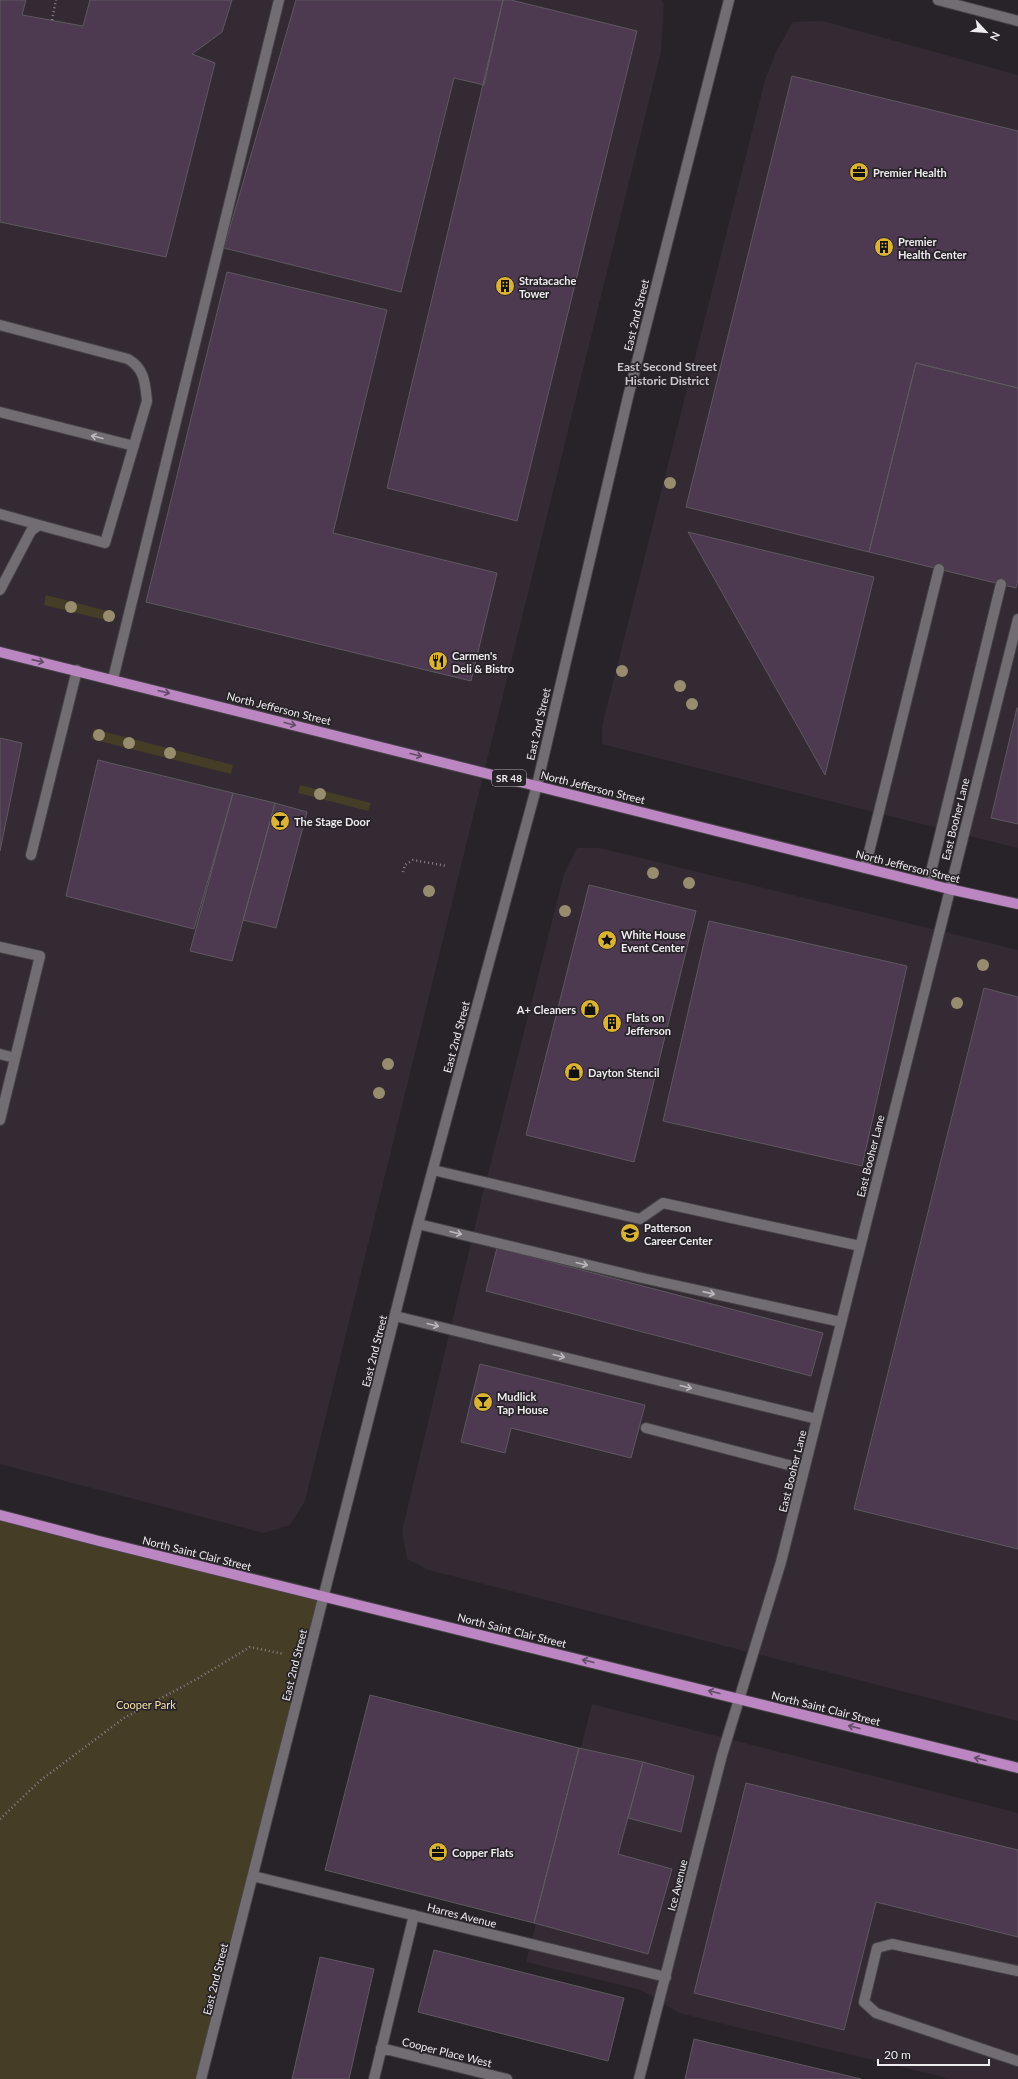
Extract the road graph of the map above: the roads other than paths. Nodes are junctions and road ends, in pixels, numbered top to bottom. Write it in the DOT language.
graph roads {
  1 [pos="279,0"];
  2 [pos="728,0"];
  3 [pos="938,0"];
  4 [pos="1018,21"];
  5 [pos="0,325"];
  6 [pos="0,412"];
  7 [pos="134,446"];
  8 [pos="0,514"];
  9 [pos="39,525"];
  10 [pos="939,569"];
  11 [pos="1001,584"];
  12 [pos="0,590"];
  13 [pos="1018,619"];
  14 [pos="0,652"];
  15 [pos="77,670"];
  16 [pos="113,679"];
  17 [pos="537,785"];
  18 [pos="31,855"];
  19 [pos="865,868"];
  20 [pos="928,884"];
  21 [pos="949,889"];
  22 [pos="1018,904"];
  23 [pos="0,947"];
  24 [pos="0,1054"];
  25 [pos="16,1058"];
  26 [pos="0,1120"];
  27 [pos="433,1170"];
  28 [pos="418,1224"];
  29 [pos="860,1246"];
  30 [pos="395,1316"];
  31 [pos="841,1322"];
  32 [pos="817,1419"];
  33 [pos="646,1428"];
  34 [pos="804,1469"];
  35 [pos="0,1515"];
  36 [pos="324,1596"];
  37 [pos="739,1698"];
  38 [pos="1018,1768"];
  39 [pos="253,1876"];
  40 [pos="414,1915"];
  41 [pos="1018,1971"];
  42 [pos="666,1977"];
  43 [pos="381,2048"];
  44 [pos="1018,2061"];
  45 [pos="201,2079"];
  46 [pos="374,2079"];
  47 [pos="507,2079"];
  48 [pos="639,2079"];
  1 -- 16 [label="street"];
  2 -- 17 [label="street, East 2nd Street"];
  3 -- 4 [label="street"];
  5 -- 7 [label="street"];
  7 -- 6 [label="street, one-way"];
  7 -- 9 [label="street"];
  8 -- 9 [label="street"];
  9 -- 12 [label="street"];
  10 -- 19 [label="street"];
  11 -- 20 [label="street"];
  13 -- 21 [label="street, East Booher Lane"];
  14 -- 15 [label="main road, North Jefferson Street / SR 48, one-way"];
  15 -- 16 [label="main road, North Jefferson Street / SR 48"];
  15 -- 18 [label="street"];
  16 -- 17 [label="main road, North Jefferson Street / SR 48, one-way"];
  17 -- 19 [label="main road, North Jefferson Street / SR 48"];
  17 -- 27 [label="street, East 2nd Street"];
  19 -- 20 [label="main road, North Jefferson Street / SR 48"];
  20 -- 21 [label="main road, North Jefferson Street / SR 48"];
  21 -- 22 [label="main road, North Jefferson Street / SR 48"];
  21 -- 29 [label="street, East Booher Lane"];
  23 -- 25 [label="street"];
  24 -- 25 [label="street"];
  25 -- 26 [label="street"];
  27 -- 28 [label="street, East 2nd Street"];
  27 -- 29 [label="street"];
  28 -- 30 [label="street, East 2nd Street"];
  28 -- 31 [label="street, one-way"];
  29 -- 31 [label="street, East Booher Lane"];
  30 -- 32 [label="street, one-way"];
  30 -- 36 [label="street, East 2nd Street"];
  31 -- 32 [label="street, East Booher Lane"];
  32 -- 34 [label="street, East Booher Lane"];
  33 -- 34 [label="street"];
  34 -- 37 [label="street, East Booher Lane"];
  35 -- 36 [label="main road, North Saint Clair Street"];
  37 -- 36 [label="main road, North Saint Clair Street, one-way"];
  36 -- 39 [label="street, East 2nd Street"];
  38 -- 37 [label="main road, North Saint Clair Street, one-way"];
  37 -- 42 [label="street, Ice Avenue"];
  39 -- 40 [label="street, Harres Avenue"];
  39 -- 45 [label="street, East 2nd Street"];
  40 -- 42 [label="street, Harres Avenue"];
  40 -- 43 [label="street"];
  41 -- 44 [label="street"];
  42 -- 48 [label="street, Ice Avenue"];
  43 -- 46 [label="street"];
  43 -- 47 [label="street, Cooper Place West"];
}
